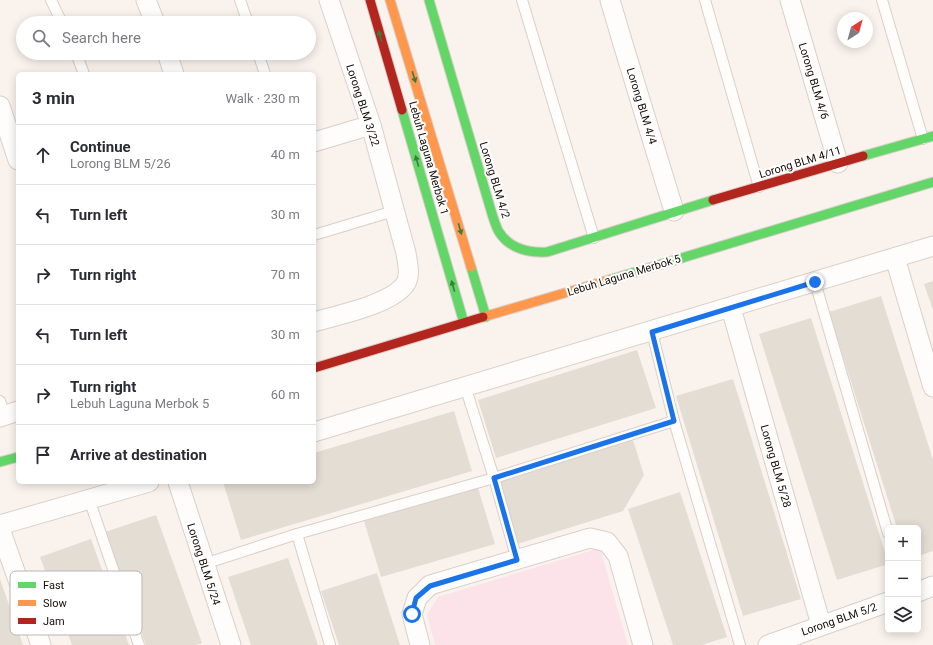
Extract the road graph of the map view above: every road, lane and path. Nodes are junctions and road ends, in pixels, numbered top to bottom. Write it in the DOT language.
graph roads {
  1 [pos="51,0"];
  2 [pos="146,0"];
  3 [pos="240,0"];
  4 [pos="329,0"];
  5 [pos="370,0"];
  6 [pos="390,0"];
  7 [pos="429,0"];
  8 [pos="522,0"];
  9 [pos="610,0"];
  10 [pos="705,0"];
  11 [pos="790,0"];
  12 [pos="882,0"];
  13 [pos="59,16"];
  14 [pos="152,16"];
  15 [pos="246,16"];
  16 [pos="79,60"];
  17 [pos="169,60"];
  18 [pos="260,60"];
  19 [pos="83,72"];
  20 [pos="173,72"];
  21 [pos="264,72"];
  22 [pos="0,106"];
  23 [pos="370,125"];
  24 [pos="933,136"];
  25 [pos="922,139"];
  26 [pos="316,141"];
  27 [pos="16,154"];
  28 [pos="838,163"];
  29 [pos="933,182"];
  30 [pos="759,186"];
  31 [pos="394,211"];
  32 [pos="674,211"];
  33 [pos="316,234"];
  34 [pos="594,238"];
  35 [pos="933,246"];
  36 [pos="895,258"];
  37 [pos="815,282"];
  38 [pos="731,308"];
  39 [pos="486,316"];
  40 [pos="316,321"];
  41 [pos="464,323"];
  42 [pos="652,332"];
  43 [pos="316,367"];
  44 [pos="465,386"];
  45 [pos="933,387"];
  46 [pos="674,421"];
  47 [pos="316,431"];
  48 [pos="16,458"];
  49 [pos="0,462"];
  50 [pos="494,478"];
  51 [pos="142,484"];
  52 [pos="179,484"];
  53 [pos="89,499"];
  54 [pos="0,525"];
  55 [pos="886,525"];
  56 [pos="0,529"];
  57 [pos="297,534"];
  58 [pos="517,560"];
  59 [pos="204,564"];
  60 [pos="15,571"];
  61 [pos="114,571"];
  62 [pos="933,586"];
  63 [pos="921,591"];
  64 [pos="885,603"];
  65 [pos="821,625"];
  66 [pos="37,635"];
  67 [pos="136,635"];
  68 [pos="41,645"];
  69 [pos="139,645"];
  70 [pos="230,645"];
  71 [pos="330,645"];
  72 [pos="420,645"];
  73 [pos="643,645"];
  74 [pos="740,645"];
  75 [pos="768,645"];
  1 -- 13 [label="lane"];
  2 -- 14 [label="street"];
  3 -- 15 [label="lane"];
  4 -- 23 [label="street, Lorong BLM 3/22"];
  41 -- 5 [label="street, Lebuh Laguna Merbok 1, one-way"];
  6 -- 39 [label="street, Lebuh Laguna Merbok 1, one-way"];
  7 -- 34 [label="street, Lorong BLM 4/2"];
  8 -- 34 [label="lane"];
  9 -- 32 [label="street, Lorong BLM 4/4"];
  10 -- 30 [label="lane"];
  11 -- 28 [label="street, Lorong BLM 4/6"];
  12 -- 25 [label="lane"];
  16 -- 19 [label="lane"];
  17 -- 20 [label="street"];
  18 -- 21 [label="lane"];
  22 -- 27 [label="street"];
  23 -- 26 [label="street"];
  23 -- 31 [label="street, Lorong BLM 3/22"];
  24 -- 25 [label="street, Lorong BLM 4/11"];
  25 -- 28 [label="street, Lorong BLM 4/11"];
  28 -- 30 [label="street, Lorong BLM 4/11"];
  29 -- 39 [label="street, Lebuh Laguna Merbok 5"];
  30 -- 32 [label="street, Lorong BLM 4/11"];
  31 -- 33 [label="lane"];
  31 -- 40 [label="street, Lorong BLM 3/22"];
  32 -- 34 [label="street, Lorong BLM 4/2"];
  35 -- 36 [label="street"];
  36 -- 37 [label="street"];
  36 -- 45 [label="street"];
  37 -- 38 [label="street"];
  37 -- 55 [label="lane"];
  38 -- 42 [label="street"];
  38 -- 65 [label="street, Lorong BLM 5/28"];
  39 -- 41 [label="street, Lebuh Laguna Merbok 5"];
  41 -- 43 [label="street, Lebuh Laguna Merbok 5"];
  42 -- 44 [label="street"];
  42 -- 46 [label="lane"];
  44 -- 47 [label="street"];
  44 -- 50 [label="lane"];
  46 -- 50 [label="lane"];
  46 -- 74 [label="lane"];
  48 -- 49 [label="street"];
  50 -- 57 [label="lane"];
  50 -- 58 [label="lane"];
  51 -- 53 [label="street"];
  52 -- 59 [label="street, Lorong BLM 5/24"];
  53 -- 54 [label="street"];
  53 -- 61 [label="lane"];
  56 -- 60 [label="street"];
  57 -- 59 [label="lane"];
  57 -- 71 [label="lane"];
  58 -- 72 [label="street"];
  58 -- 73 [label="street"];
  59 -- 70 [label="street, Lorong BLM 5/24"];
  62 -- 63 [label="street"];
  64 -- 65 [label="street, Lorong BLM 5/2"];
  65 -- 75 [label="street, Lorong BLM 5/2"];
  66 -- 68 [label="street"];
  67 -- 69 [label="lane"];
}
